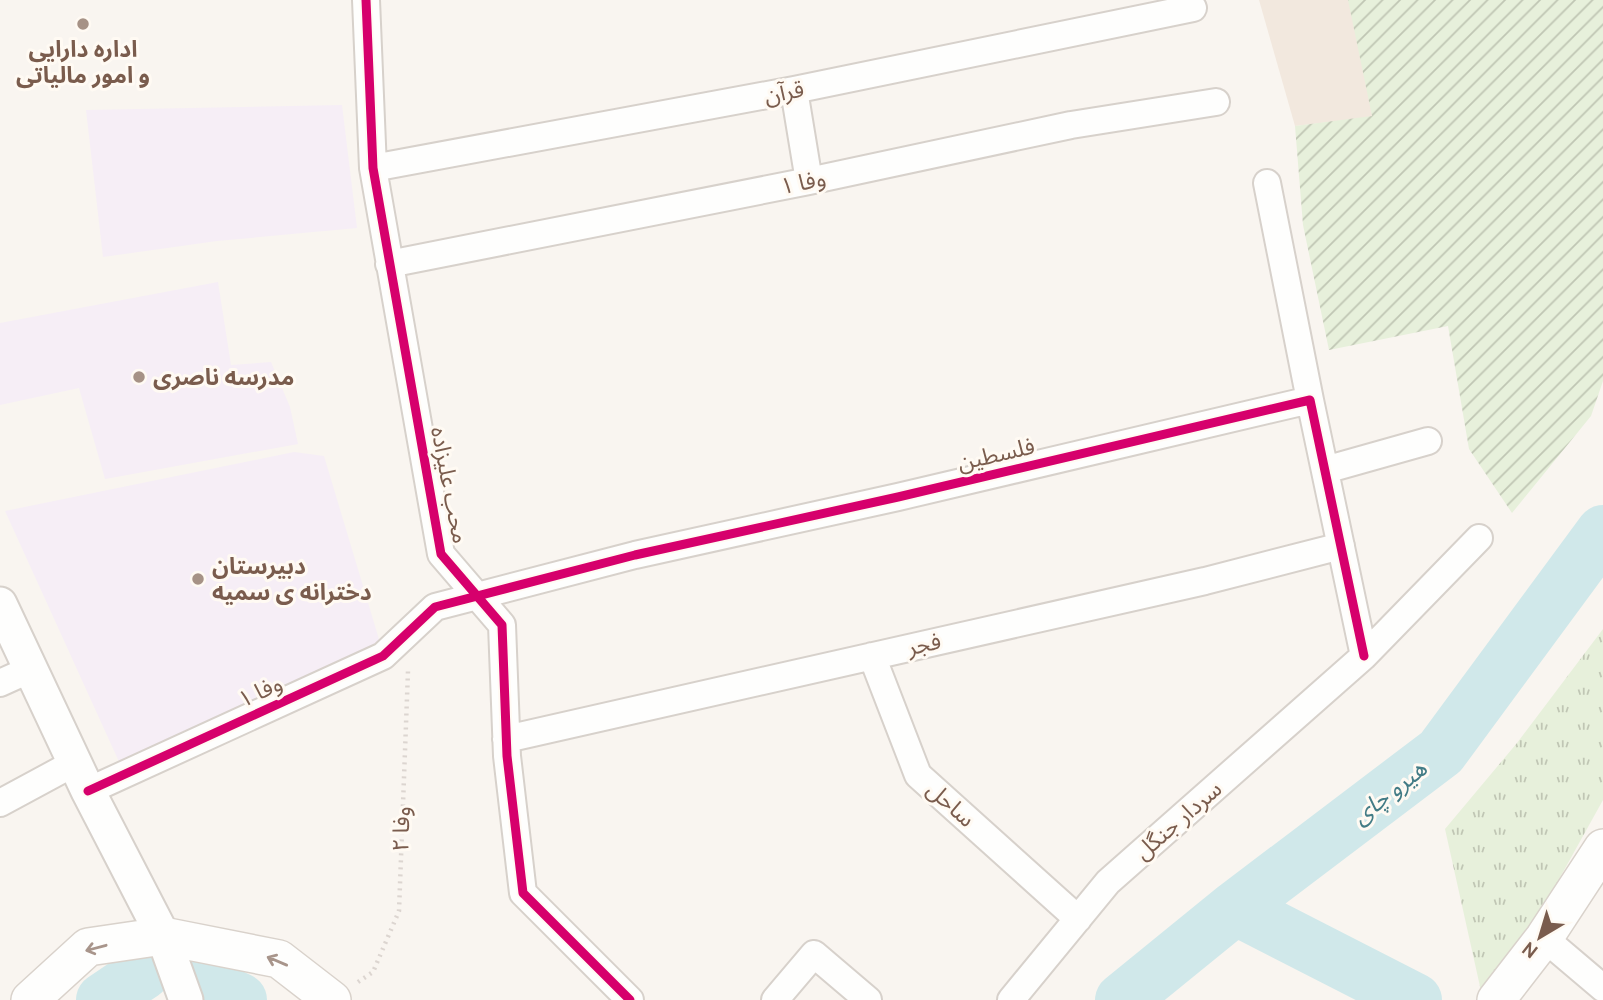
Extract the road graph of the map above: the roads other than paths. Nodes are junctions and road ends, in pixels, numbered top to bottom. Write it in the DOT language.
graph roads {
  1 [pos="366,0"];
  2 [pos="1193,8"];
  3 [pos="794,90"];
  4 [pos="1216,102"];
  5 [pos="373,168"];
  6 [pos="809,181"];
  7 [pos="1267,183"];
  8 [pos="389,264"];
  9 [pos="1310,400"];
  10 [pos="1428,441"];
  11 [pos="1325,470"];
  12 [pos="1479,538"];
  13 [pos="1341,546"];
  14 [pos="477,596"];
  15 [pos="0,604"];
  16 [pos="435,607"];
  17 [pos="872,656"];
  18 [pos="1363,656"];
  19 [pos="31,669"];
  20 [pos="0,683"];
  21 [pos="506,739"];
  22 [pos="82,777"];
  23 [pos="0,803"];
  24 [pos="1603,848"];
  25 [pos="1078,919"];
  26 [pos="163,936"];
  27 [pos="1544,938"];
  28 [pos="1603,988"];
  29 [pos="30,1000"];
  30 [pos="186,1000"];
  31 [pos="331,1000"];
  32 [pos="630,1000"];
  33 [pos="775,1000"];
  34 [pos="868,1000"];
  35 [pos="1010,1000"];
  36 [pos="1496,1000"];
  1 -- 5 [label="street, محب علیزاده"];
  2 -- 3 [label="street, قرآن"];
  3 -- 5 [label="street, قرآن"];
  3 -- 6 [label="street"];
  4 -- 6 [label="street, وفا ۱"];
  5 -- 8 [label="street, محب علیزاده"];
  6 -- 8 [label="street, وفا ۱"];
  7 -- 9 [label="street"];
  8 -- 14 [label="street, محب علیزاده"];
  9 -- 11 [label="street"];
  9 -- 14 [label="street, فلسطین"];
  10 -- 11 [label="street"];
  11 -- 13 [label="street"];
  12 -- 18 [label="street, سردار جنگل"];
  13 -- 17 [label="street, فجر"];
  13 -- 18 [label="street"];
  14 -- 16 [label="street, فلسطین"];
  14 -- 21 [label="street, محب علیزاده"];
  15 -- 19 [label="street"];
  16 -- 22 [label="street, وفا ۱"];
  17 -- 21 [label="street, فجر"];
  17 -- 25 [label="street, ساحل"];
  18 -- 25 [label="street, سردار جنگل"];
  19 -- 20 [label="street"];
  19 -- 22 [label="street"];
  21 -- 32 [label="street, محب علیزاده"];
  22 -- 23 [label="street, وفا ۱"];
  22 -- 26 [label="street"];
  24 -- 27 [label="main road"];
  25 -- 35 [label="street, سردار جنگل"];
  26 -- 29 [label="main road, one-way"];
  26 -- 30 [label="street"];
  31 -- 26 [label="main road, one-way"];
  27 -- 28 [label="street"];
  27 -- 36 [label="main road"];
  33 -- 34 [label="street"];
}
